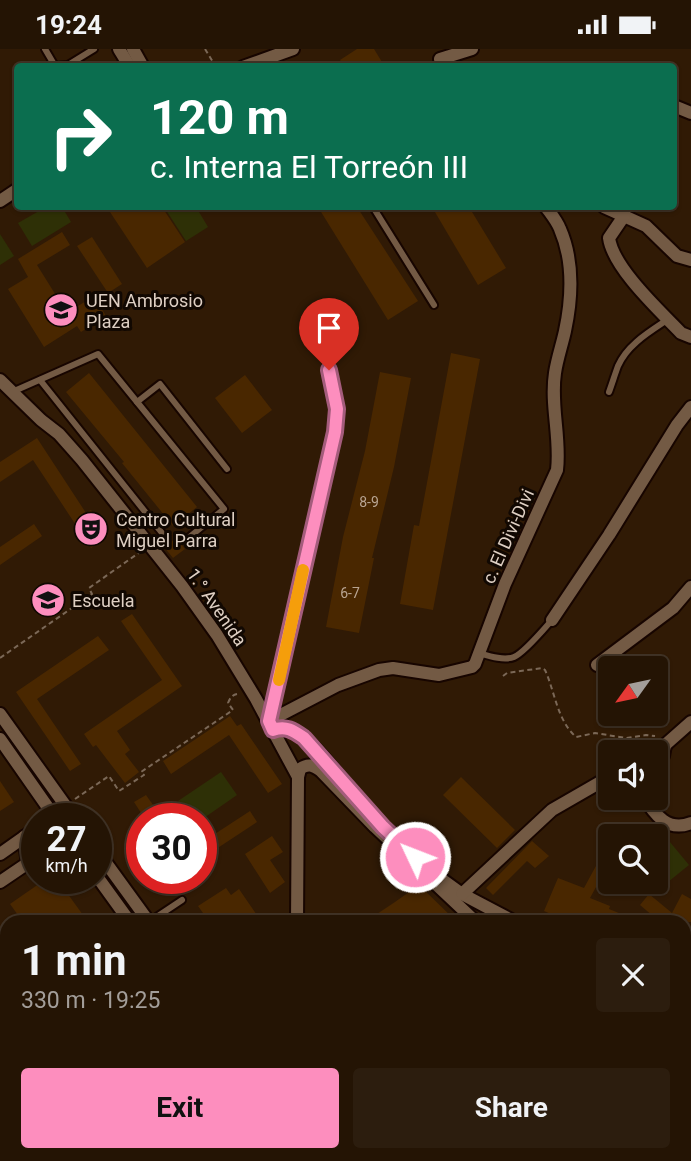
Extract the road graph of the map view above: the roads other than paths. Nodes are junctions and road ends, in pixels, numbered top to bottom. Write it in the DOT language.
graph roads {
  1 [pos="94,49"];
  2 [pos="293,49"];
  3 [pos="472,49"];
  4 [pos="439,58"];
  5 [pos="71,63"];
  6 [pos="254,63"];
  7 [pos="375,210"];
  8 [pos="548,210"];
  9 [pos="611,210"];
  10 [pos="624,216"];
  11 [pos="691,260"];
  12 [pos="434,305"];
  13 [pos="668,319"];
  14 [pos="691,337"];
  15 [pos="329,370"];
  16 [pos="0,380"];
  17 [pos="40,380"];
  18 [pos="12,392"];
  19 [pos="609,392"];
  20 [pos="137,402"];
  21 [pos="691,407"];
  22 [pos="227,469"];
  23 [pos="162,533"];
  24 [pos="187,539"];
  25 [pos="691,587"];
  26 [pos="552,621"];
  27 [pos="479,653"];
  28 [pos="597,665"];
  29 [pos="0,714"];
  30 [pos="691,722"];
  31 [pos="271,726"];
  32 [pos="0,739"];
  33 [pos="668,742"];
  34 [pos="313,765"];
  35 [pos="329,766"];
  36 [pos="298,777"];
  37 [pos="598,783"];
  38 [pos="43,803"];
  39 [pos="63,803"];
  40 [pos="653,810"];
  41 [pos="691,824"];
  42 [pos="21,839"];
  43 [pos="0,853"];
  44 [pos="21,868"];
  45 [pos="112,871"];
  46 [pos="0,882"];
  47 [pos="110,894"];
  48 [pos="462,894"];
  49 [pos="182,900"];
  50 [pos="125,915"];
  51 [pos="144,915"];
  52 [pos="160,915"];
  53 [pos="298,915"];
  54 [pos="469,915"];
  55 [pos="502,915"];
  1 -- 5 [label="lane"];
  2 -- 6 [label="street"];
  3 -- 4 [label="street"];
  7 -- 12 [label="lane"];
  8 -- 27 [label="street, c. El Divi-Divi"];
  9 -- 10 [label="street"];
  10 -- 11 [label="street"];
  10 -- 13 [label="street"];
  13 -- 14 [label="street"];
  13 -- 19 [label="lane"];
  15 -- 31 [label="lane"];
  16 -- 18 [label="street, 1.° Avenida"];
  17 -- 18 [label="lane"];
  17 -- 20 [label="lane"];
  17 -- 23 [label="lane"];
  18 -- 31 [label="street, 1.° Avenida"];
  20 -- 22 [label="lane"];
  20 -- 24 [label="lane"];
  21 -- 26 [label="street"];
  25 -- 28 [label="street"];
  26 -- 27 [label="lane"];
  27 -- 31 [label="street"];
  29 -- 39 [label="street"];
  30 -- 33 [label="street"];
  31 -- 35 [label="street"];
  31 -- 36 [label="street, 1.° Avenida"];
  32 -- 38 [label="street"];
  34 -- 35 [label="street"];
  34 -- 36 [label="street"];
  34 -- 54 [label="street"];
  35 -- 48 [label="street"];
  36 -- 53 [label="street"];
  37 -- 48 [label="street"];
  40 -- 41 [label="street"];
  42 -- 43 [label="street"];
  44 -- 46 [label="street"];
  45 -- 51 [label="street"];
  47 -- 50 [label="street"];
  48 -- 55 [label="street"];
  49 -- 52 [label="lane"];
}
